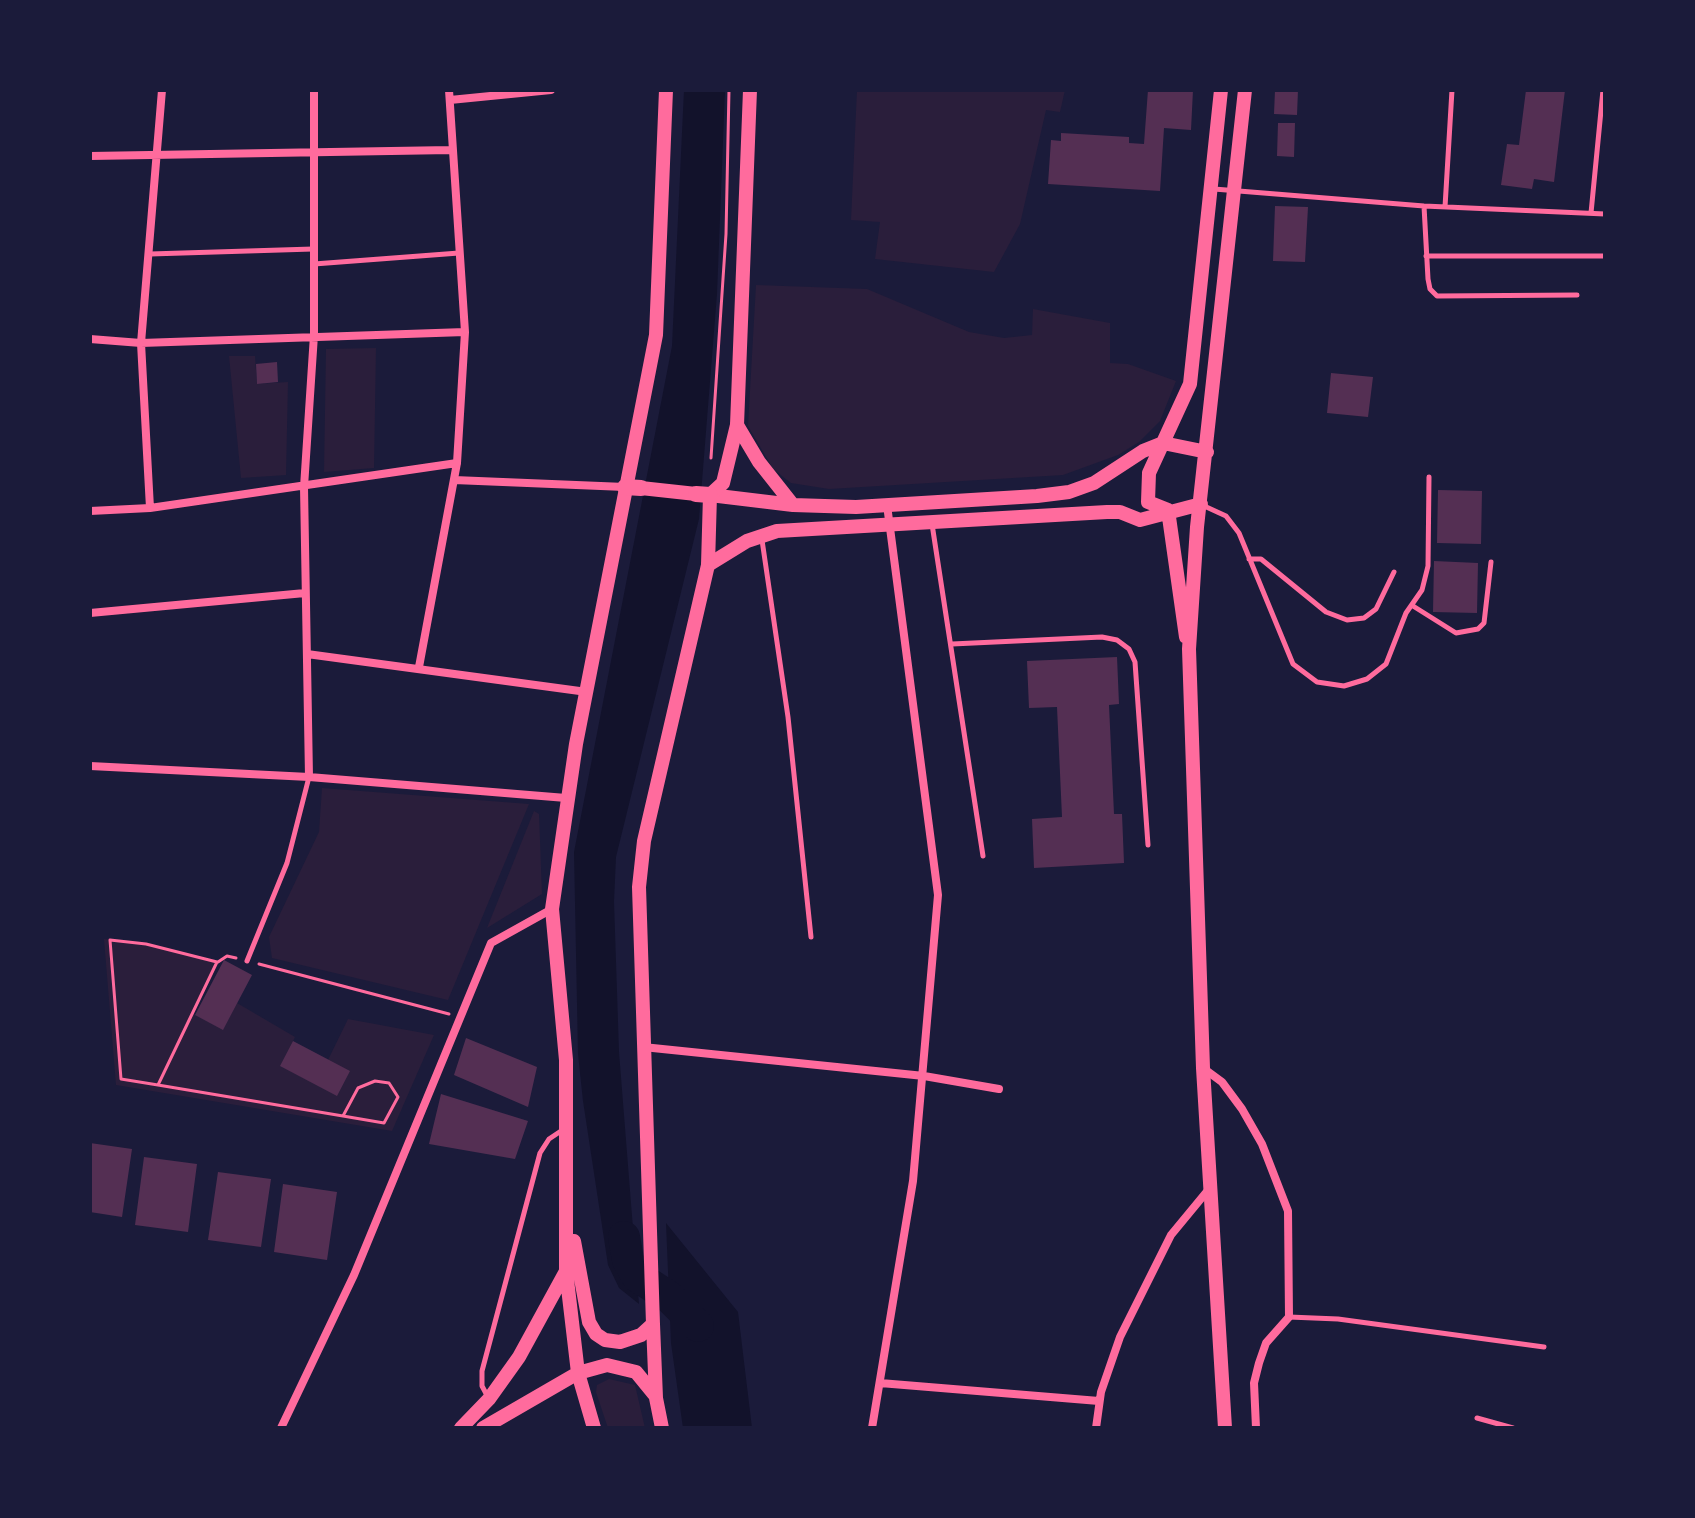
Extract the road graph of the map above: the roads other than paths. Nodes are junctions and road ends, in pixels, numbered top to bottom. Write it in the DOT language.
graph roads {
  1 [pos="162,90"];
  2 [pos="314,90"];
  3 [pos="551,90"];
  4 [pos="666,90"];
  5 [pos="750,90"];
  6 [pos="1221,90"];
  7 [pos="1245,90"];
  8 [pos="1452,90"];
  9 [pos="1603,90"];
  10 [pos="450,95"];
  11 [pos="451,150"];
  12 [pos="314,152"];
  13 [pos="90,156"];
  14 [pos="159,156"];
  15 [pos="1213,189"];
  16 [pos="1234,191"];
  17 [pos="1424,206"];
  18 [pos="1445,207"];
  19 [pos="1591,213"];
  20 [pos="1605,214"];
  21 [pos="314,249"];
  22 [pos="459,253"];
  23 [pos="150,254"];
  24 [pos="1426,256"];
  25 [pos="1605,256"];
  26 [pos="314,264"];
  27 [pos="1577,295"];
  28 [pos="465,332"];
  29 [pos="314,335"];
  30 [pos="90,339"];
  31 [pos="141,343"];
  32 [pos="737,425"];
  33 [pos="1163,443"];
  34 [pos="1207,452"];
  35 [pos="457,463"];
  36 [pos="1429,477"];
  37 [pos="454,480"];
  38 [pos="304,487"];
  39 [pos="633,488"];
  40 [pos="703,495"];
  41 [pos="1201,504"];
  42 [pos="793,505"];
  43 [pos="887,505"];
  44 [pos="150,508"];
  45 [pos="1168,510"];
  46 [pos="90,511"];
  47 [pos="932,523"];
  48 [pos="889,526"];
  49 [pos="761,535"];
  50 [pos="1249,559"];
  51 [pos="1491,562"];
  52 [pos="708,565"];
  53 [pos="1394,572"];
  54 [pos="305,593"];
  55 [pos="1413,606"];
  56 [pos="90,613"];
  57 [pos="952,644"];
  58 [pos="1189,649"];
  59 [pos="307,654"];
  60 [pos="419,667"];
  61 [pos="587,692"];
  62 [pos="90,766"];
  63 [pos="309,777"];
  64 [pos="566,798"];
  65 [pos="1148,845"];
  66 [pos="983,856"];
  67 [pos="552,909"];
  68 [pos="811,937"];
  69 [pos="247,961"];
  70 [pos="641,1047"];
  71 [pos="1203,1068"];
  72 [pos="924,1076"];
  73 [pos="999,1089"];
  74 [pos="565,1129"];
  75 [pos="566,1185"];
  76 [pos="1210,1189"];
  77 [pos="566,1271"];
  78 [pos="1289,1317"];
  79 [pos="653,1324"];
  80 [pos="1544,1347"];
  81 [pos="578,1373"];
  82 [pos="880,1383"];
  83 [pos="656,1398"];
  84 [pos="489,1399"];
  85 [pos="1099,1401"];
  86 [pos="1477,1418"];
  87 [pos="281,1428"];
  88 [pos="461,1428"];
  89 [pos="483,1428"];
  90 [pos="594,1428"];
  91 [pos="662,1428"];
  92 [pos="872,1428"];
  93 [pos="1096,1428"];
  94 [pos="1225,1428"];
  95 [pos="1256,1428"];
  96 [pos="1513,1428"];
  1 -- 14 [label="street"];
  2 -- 12 [label="street"];
  3 -- 10 [label="street"];
  4 -- 39 [label="main road"];
  5 -- 32 [label="main road"];
  6 -- 15 [label="main road"];
  7 -- 16 [label="main road"];
  8 -- 18 [label="lane"];
  9 -- 19 [label="lane"];
  10 -- 11 [label="street"];
  11 -- 12 [label="street"];
  11 -- 22 [label="street"];
  12 -- 14 [label="street"];
  12 -- 21 [label="street"];
  13 -- 14 [label="street"];
  14 -- 23 [label="street"];
  15 -- 16 [label="lane"];
  15 -- 33 [label="main road"];
  16 -- 17 [label="lane"];
  16 -- 34 [label="main road"];
  17 -- 18 [label="lane"];
  17 -- 24 [label="lane"];
  18 -- 19 [label="lane"];
  19 -- 20 [label="lane"];
  21 -- 23 [label="lane"];
  21 -- 26 [label="street"];
  22 -- 26 [label="lane"];
  22 -- 28 [label="street"];
  23 -- 31 [label="street"];
  24 -- 25 [label="lane"];
  24 -- 27 [label="lane"];
  26 -- 29 [label="street"];
  28 -- 29 [label="street"];
  28 -- 35 [label="street"];
  29 -- 31 [label="street"];
  29 -- 38 [label="street"];
  30 -- 31 [label="street"];
  31 -- 44 [label="street"];
  32 -- 40 [label="main road"];
  32 -- 42 [label="main road"];
  33 -- 34 [label="main road"];
  33 -- 43 [label="main road"];
  33 -- 45 [label="main road"];
  34 -- 41 [label="main road"];
  35 -- 37 [label="street"];
  35 -- 38 [label="street"];
  36 -- 55 [label="lane"];
  37 -- 39 [label="street"];
  37 -- 60 [label="street"];
  38 -- 44 [label="street"];
  38 -- 54 [label="street"];
  39 -- 40 [label="main road"];
  39 -- 61 [label="main road"];
  40 -- 42 [label="main road"];
  40 -- 52 [label="main road"];
  41 -- 45 [label="main road"];
  41 -- 50 [label="lane"];
  41 -- 58 [label="main road"];
  42 -- 43 [label="main road"];
  43 -- 48 [label="street"];
  44 -- 46 [label="street"];
  45 -- 47 [label="main road"];
  45 -- 58 [label="main road"];
  47 -- 48 [label="main road"];
  47 -- 57 [label="lane"];
  48 -- 49 [label="main road"];
  48 -- 72 [label="street"];
  49 -- 52 [label="main road"];
  49 -- 68 [label="lane"];
  50 -- 53 [label="lane"];
  50 -- 55 [label="lane"];
  51 -- 55 [label="lane"];
  52 -- 70 [label="main road"];
  54 -- 56 [label="street"];
  54 -- 59 [label="street"];
  57 -- 65 [label="lane"];
  57 -- 66 [label="lane"];
  58 -- 71 [label="main road"];
  59 -- 60 [label="street"];
  59 -- 63 [label="street"];
  60 -- 61 [label="street"];
  61 -- 64 [label="main road"];
  62 -- 63 [label="street"];
  63 -- 64 [label="street"];
  63 -- 69 [label="lane"];
  64 -- 67 [label="main road"];
  67 -- 74 [label="main road"];
  67 -- 87 [label="street"];
  70 -- 72 [label="street"];
  70 -- 79 [label="main road"];
  71 -- 76 [label="main road"];
  71 -- 78 [label="street"];
  72 -- 73 [label="street"];
  72 -- 82 [label="street"];
  74 -- 75 [label="main road"];
  74 -- 84 [label="lane"];
  75 -- 77 [label="main road"];
  75 -- 79 [label="main road"];
  76 -- 85 [label="street"];
  76 -- 94 [label="main road"];
  77 -- 81 [label="main road"];
  77 -- 84 [label="main road"];
  78 -- 80 [label="lane"];
  78 -- 95 [label="street"];
  79 -- 83 [label="main road"];
  81 -- 83 [label="main road"];
  81 -- 89 [label="main road"];
  81 -- 90 [label="main road"];
  82 -- 85 [label="street"];
  82 -- 92 [label="street"];
  83 -- 91 [label="main road"];
  84 -- 88 [label="main road"];
  85 -- 93 [label="street"];
  86 -- 96 [label="lane"];
}
